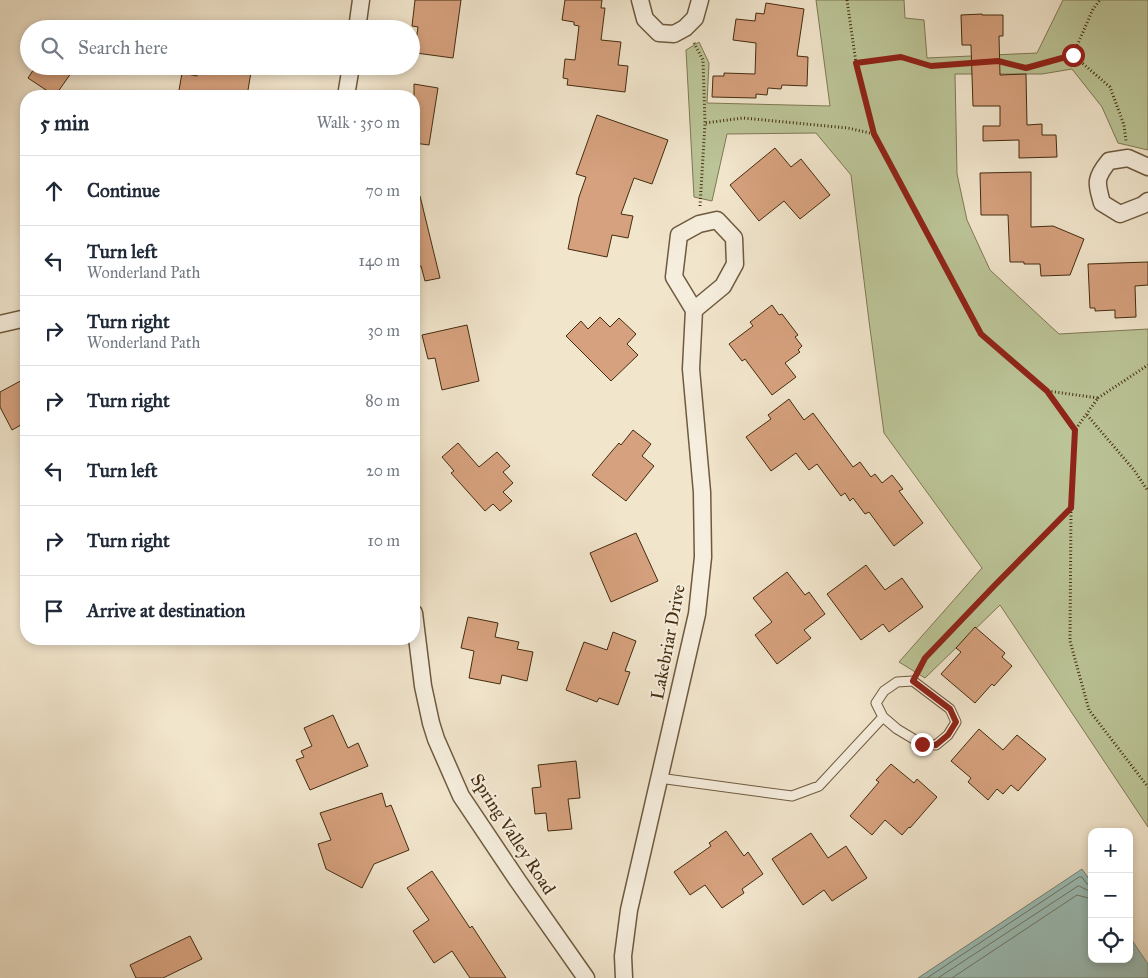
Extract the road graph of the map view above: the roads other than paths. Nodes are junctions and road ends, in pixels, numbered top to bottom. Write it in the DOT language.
graph roads {
  1 [pos="361,0"];
  2 [pos="640,0"];
  3 [pos="700,0"];
  4 [pos="358,20"];
  5 [pos="349,75"];
  6 [pos="347,90"];
  7 [pos="1148,167"];
  8 [pos="1148,201"];
  9 [pos="694,310"];
  10 [pos="20,319"];
  11 [pos="0,324"];
  12 [pos="418,645"];
  13 [pos="883,716"];
  14 [pos="659,778"];
  15 [pos="586,978"];
  16 [pos="624,978"];
  1 -- 4 [label="street"];
  2 -- 3 [label="street"];
  5 -- 6 [label="street"];
  7 -- 8 [label="street"];
  9 -- 9 [label="street"];
  9 -- 14 [label="street, Lakebriar Drive"];
  10 -- 11 [label="street"];
  12 -- 15 [label="street, Spring Valley Road"];
  13 -- 13 [label="lane"];
  13 -- 14 [label="lane"];
  14 -- 16 [label="street, Lakebriar Drive"];
}
